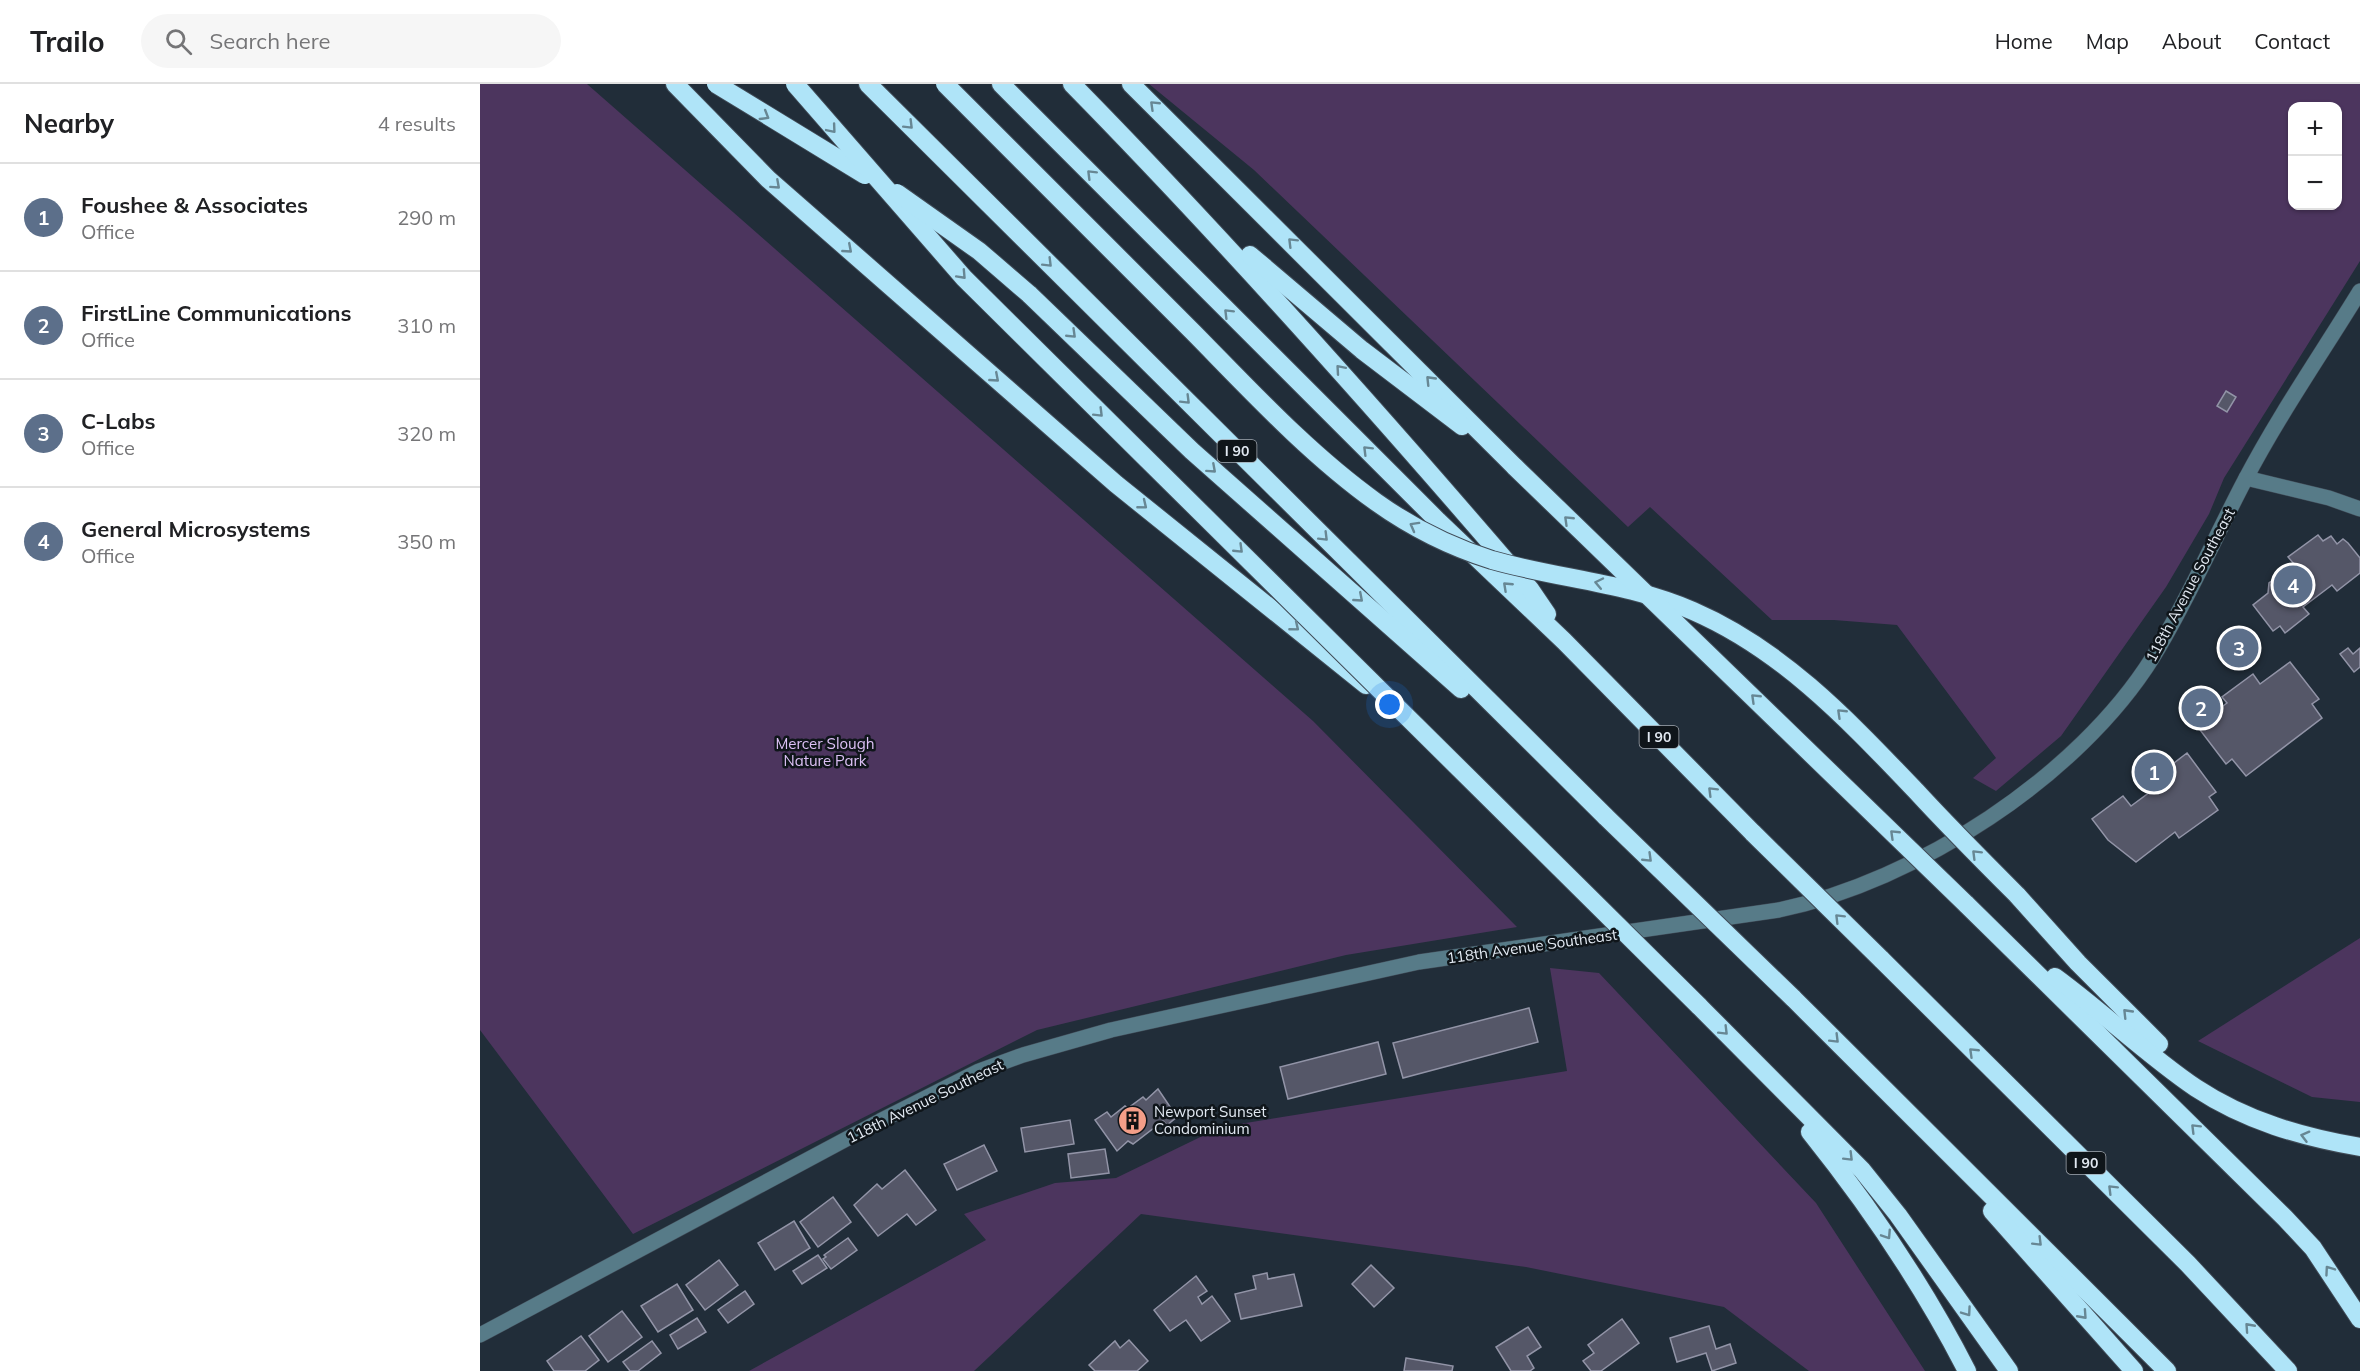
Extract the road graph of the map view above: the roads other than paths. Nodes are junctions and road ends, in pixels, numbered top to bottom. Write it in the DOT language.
graph roads {
  1 [pos="675,84"];
  2 [pos="716,84"];
  3 [pos="795,84"];
  4 [pos="868,84"];
  5 [pos="945,84"];
  6 [pos="1001,84"];
  7 [pos="1072,84"];
  8 [pos="1131,84"];
  9 [pos="1192,206"];
  10 [pos="2360,291"];
  11 [pos="1515,467"];
  12 [pos="2246,478"];
  13 [pos="2360,508"];
  14 [pos="1564,640"];
  15 [pos="1454,761"];
  16 [pos="1606,817"];
  17 [pos="1998,934"];
  18 [pos="1749,1056"];
  19 [pos="1878,1081"];
  20 [pos="2252,1118"];
  21 [pos="2360,1147"];
  22 [pos="2360,1319"];
  23 [pos="480,1335"];
  24 [pos="1967,1371"];
  25 [pos="2008,1371"];
  26 [pos="2134,1371"];
  27 [pos="2167,1371"];
  28 [pos="2288,1371"];
  1 -- 15 [label="highway, one-way, bridge"];
  2 -- 16 [label="highway, one-way, bridge"];
  3 -- 15 [label="highway, one-way, bridge"];
  4 -- 16 [label="highway, I 90, one-way"];
  20 -- 5 [label="highway, one-way, bridge"];
  14 -- 6 [label="highway, I 90, one-way, bridge"];
  7 -- 9 [label="highway"];
  11 -- 8 [label="highway, one-way"];
  9 -- 11 [label="highway"];
  14 -- 9 [label="highway, one-way, bridge"];
  10 -- 12 [label="street, 118th Avenue Southeast"];
  17 -- 11 [label="highway, one-way, bridge"];
  12 -- 13 [label="street"];
  12 -- 23 [label="street, 118th Avenue Southeast"];
  28 -- 14 [label="highway, I 90, one-way, bridge"];
  15 -- 18 [label="highway, one-way, bridge"];
  16 -- 19 [label="highway, I 90, one-way, bridge"];
  17 -- 20 [label="highway"];
  22 -- 17 [label="highway, one-way"];
  18 -- 24 [label="highway, one-way"];
  18 -- 25 [label="highway, one-way"];
  19 -- 26 [label="highway, one-way"];
  19 -- 27 [label="highway, I 90, one-way"];
  21 -- 20 [label="highway, one-way"];
}
